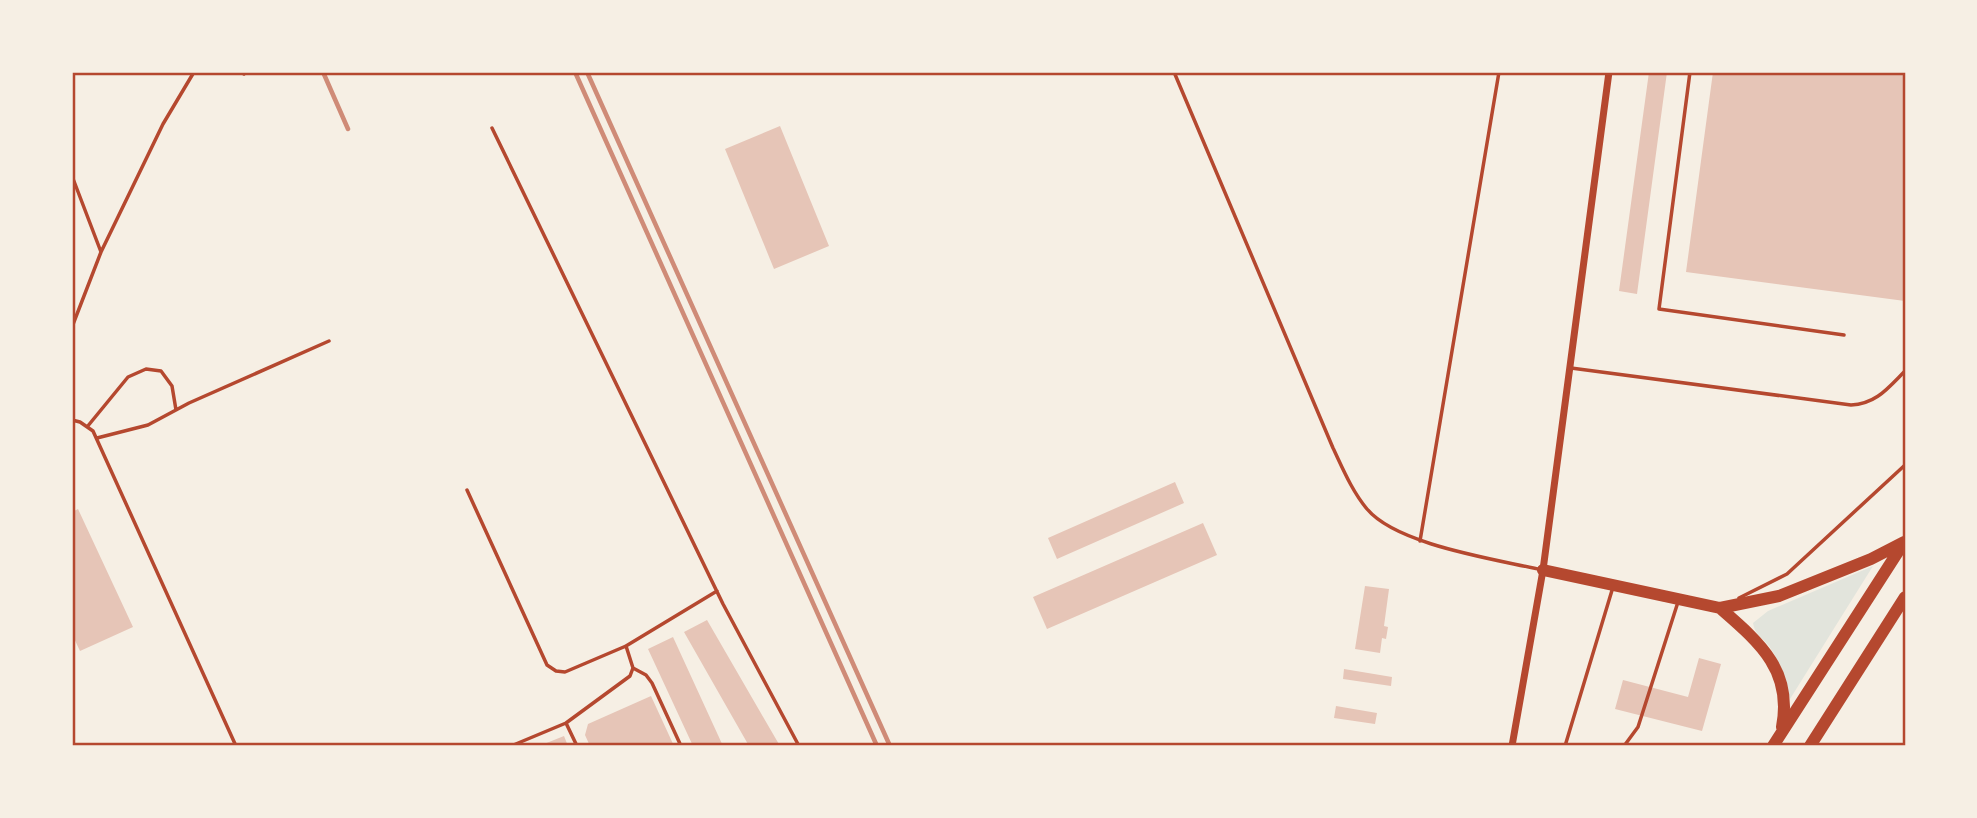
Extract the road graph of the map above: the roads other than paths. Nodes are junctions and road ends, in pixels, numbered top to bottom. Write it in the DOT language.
graph roads {
  1 [pos="194,72"];
  2 [pos="1174,72"];
  3 [pos="1499,72"];
  4 [pos="1609,72"];
  5 [pos="1690,72"];
  6 [pos="492,128"];
  7 [pos="72,176"];
  8 [pos="101,252"];
  9 [pos="72,327"];
  10 [pos="1844,335"];
  11 [pos="329,341"];
  12 [pos="1569,368"];
  13 [pos="1905,371"];
  14 [pos="176,411"];
  15 [pos="72,420"];
  16 [pos="87,427"];
  17 [pos="97,438"];
  18 [pos="1905,465"];
  19 [pos="467,489"];
  20 [pos="1420,541"];
  21 [pos="1905,542"];
  22 [pos="1543,570"];
  23 [pos="1614,584"];
  24 [pos="717,591"];
  25 [pos="1905,597"];
  26 [pos="1679,598"];
  27 [pos="1720,608"];
  28 [pos="626,646"];
  29 [pos="633,668"];
  30 [pos="1834,709"];
  31 [pos="566,723"];
  32 [pos="1777,741"];
  33 [pos="236,746"];
  34 [pos="511,746"];
  35 [pos="577,746"];
  36 [pos="681,746"];
  37 [pos="800,746"];
  38 [pos="1512,746"];
  39 [pos="1565,746"];
  40 [pos="1624,746"];
  41 [pos="1810,746"];
  42 [pos="1821,746"];
  1 -- 8 [label="lane"];
  2 -- 20 [label="lane"];
  3 -- 20 [label="lane"];
  4 -- 12 [label="street"];
  5 -- 10 [label="lane"];
  6 -- 24 [label="lane"];
  7 -- 8 [label="lane"];
  8 -- 9 [label="lane"];
  11 -- 14 [label="lane"];
  12 -- 13 [label="lane"];
  12 -- 22 [label="street"];
  14 -- 16 [label="lane"];
  14 -- 17 [label="lane"];
  15 -- 16 [label="lane"];
  16 -- 17 [label="lane"];
  17 -- 33 [label="lane"];
  18 -- 27 [label="lane"];
  19 -- 28 [label="lane"];
  20 -- 22 [label="lane"];
  21 -- 27 [label="main road"];
  21 -- 32 [label="main road"];
  22 -- 23 [label="main road"];
  22 -- 38 [label="street"];
  23 -- 26 [label="main road"];
  23 -- 39 [label="lane"];
  24 -- 28 [label="lane"];
  24 -- 37 [label="lane"];
  25 -- 30 [label="main road"];
  26 -- 27 [label="main road"];
  26 -- 40 [label="lane"];
  27 -- 32 [label="main road"];
  28 -- 29 [label="lane"];
  29 -- 31 [label="lane"];
  29 -- 36 [label="lane"];
  30 -- 41 [label="main road"];
  30 -- 42 [label="main road"];
  31 -- 34 [label="lane"];
  31 -- 35 [label="lane"];
}
